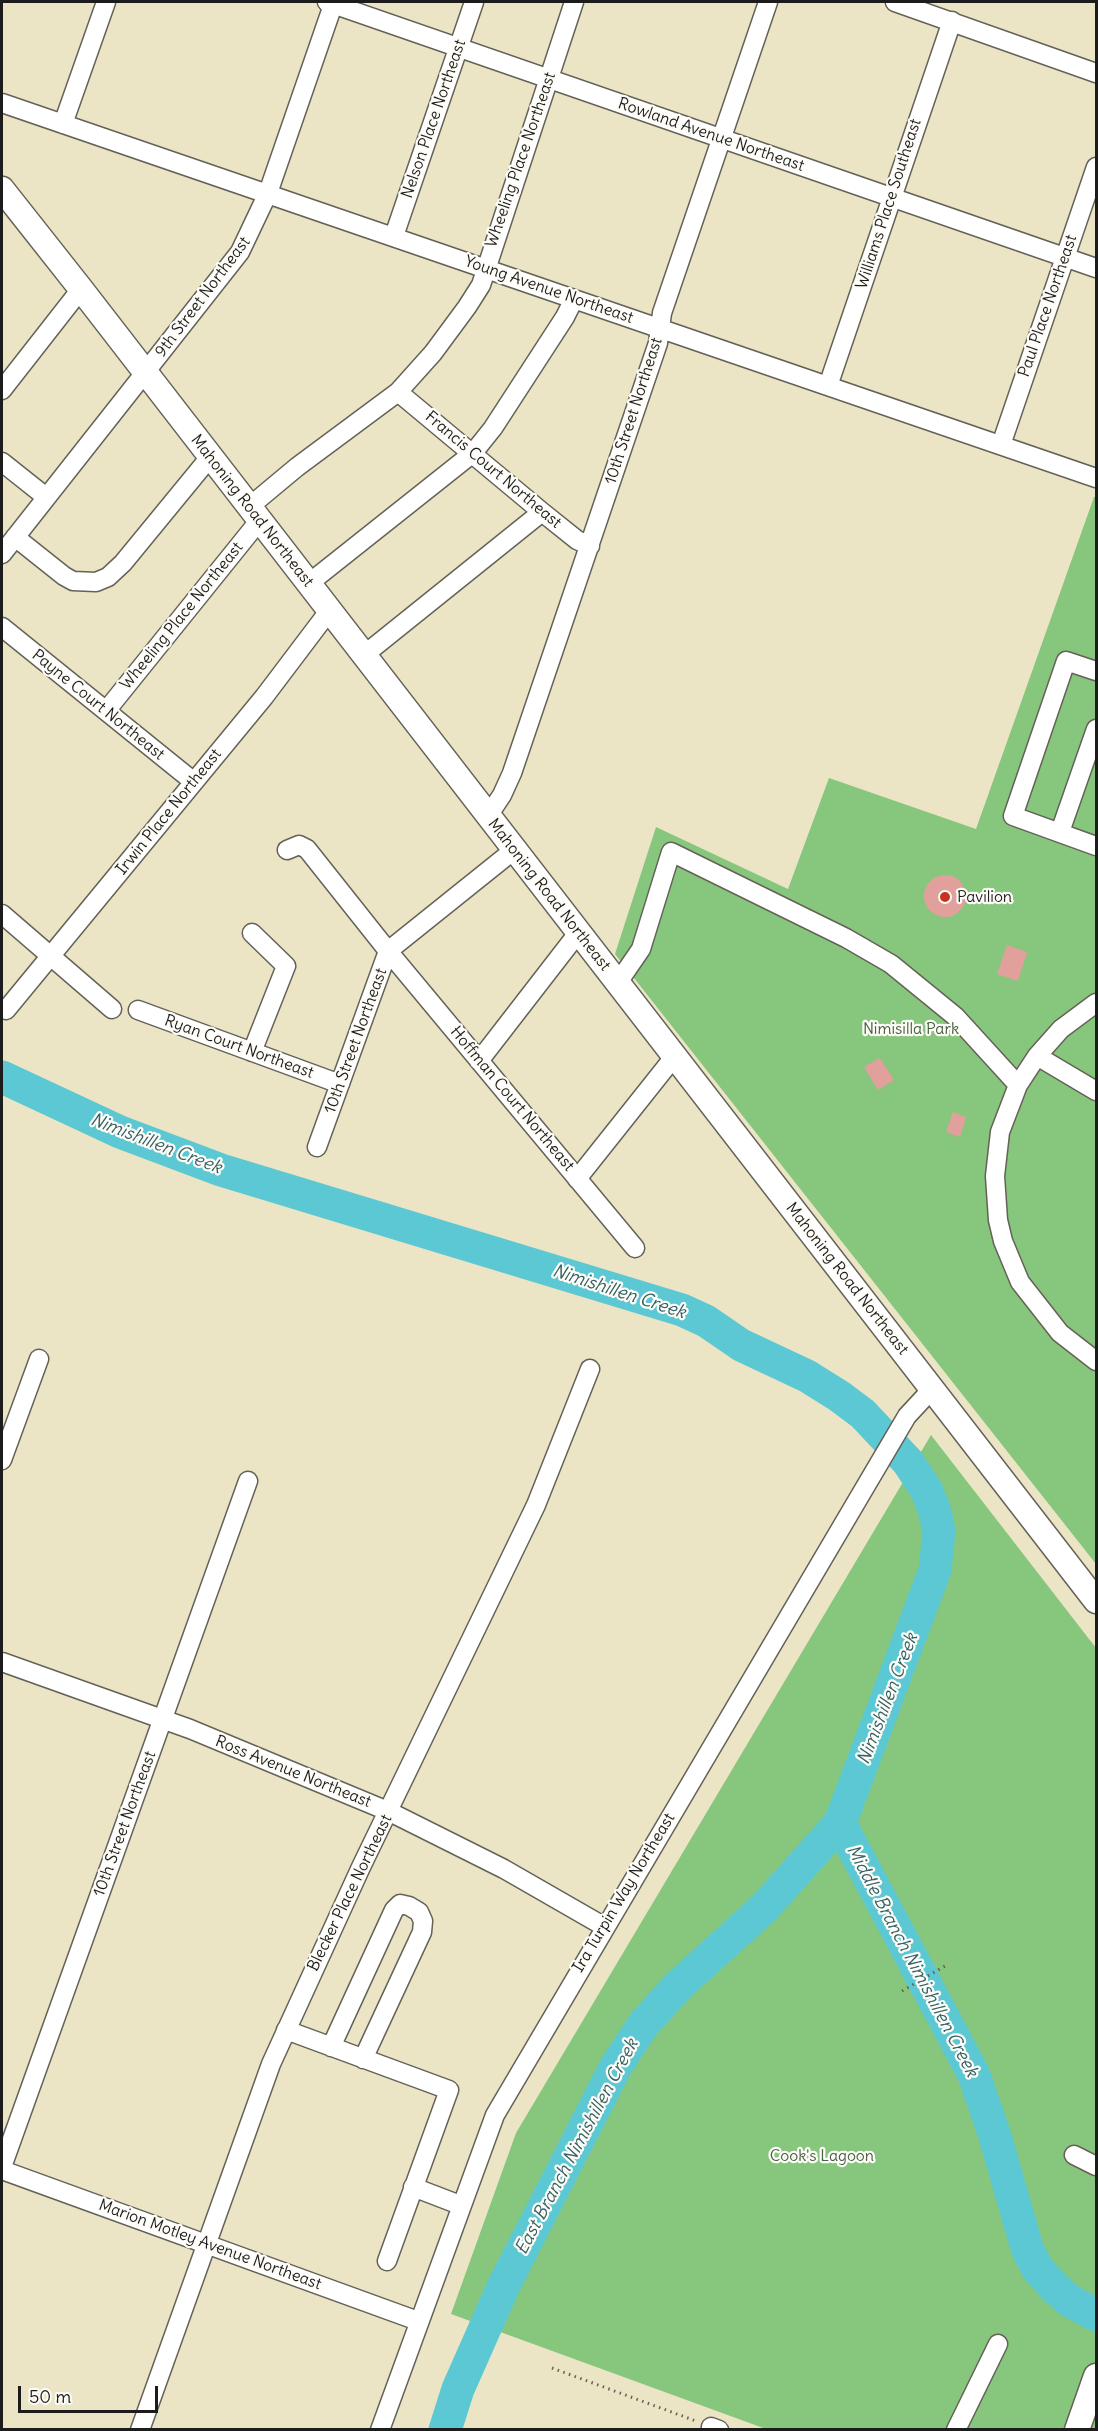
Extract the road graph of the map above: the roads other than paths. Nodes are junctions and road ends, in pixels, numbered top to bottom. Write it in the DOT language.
graph roads {
  1 [pos="105,2"];
  2 [pos="331,2"];
  3 [pos="474,2"];
  4 [pos="574,2"];
  5 [pos="768,2"];
  6 [pos="895,2"];
  7 [pos="942,13"];
  8 [pos="458,47"];
  9 [pos="1096,73"];
  10 [pos="549,79"];
  11 [pos="2,103"];
  12 [pos="63,124"];
  13 [pos="720,139"];
  14 [pos="1096,167"];
  15 [pos="268,193"];
  16 [pos="3,196"];
  17 [pos="893,198"];
  18 [pos="394,236"];
  19 [pos="1064,257"];
  20 [pos="485,268"];
  21 [pos="1096,268"];
  22 [pos="81,288"];
  23 [pos="574,299"];
  24 [pos="660,328"];
  25 [pos="146,374"];
  26 [pos="828,386"];
  27 [pos="2,390"];
  28 [pos="398,392"];
  29 [pos="1000,445"];
  30 [pos="473,453"];
  31 [pos="210,457"];
  32 [pos="2,462"];
  33 [pos="1096,475"];
  34 [pos="46,498"];
  35 [pos="542,512"];
  36 [pos="254,514"];
  37 [pos="15,537"];
  38 [pos="590,546"];
  39 [pos="2,554"];
  40 [pos="308,584"];
  41 [pos="329,611"];
  42 [pos="2,627"];
  43 [pos="364,655"];
  44 [pos="1096,671"];
  45 [pos="106,711"];
  46 [pos="1096,729"];
  47 [pos="194,782"];
  48 [pos="488,816"];
  49 [pos="1060,832"];
  50 [pos="1096,846"];
  51 [pos="287,850"];
  52 [pos="514,850"];
  53 [pos="2,914"];
  54 [pos="252,933"];
  55 [pos="578,933"];
  56 [pos="388,951"];
  57 [pos="51,956"];
  58 [pos="617,984"];
  59 [pos="1096,1003"];
  60 [pos="112,1009"];
  61 [pos="6,1010"];
  62 [pos="138,1010"];
  63 [pos="252,1052"];
  64 [pos="1037,1056"];
  65 [pos="674,1057"];
  66 [pos="479,1061"];
  67 [pos="340,1084"];
  68 [pos="1018,1085"];
  69 [pos="1096,1091"];
  70 [pos="317,1147"];
  71 [pos="577,1179"];
  72 [pos="635,1248"];
  73 [pos="39,1359"];
  74 [pos="1096,1360"];
  75 [pos="590,1368"];
  76 [pos="932,1389"];
  77 [pos="2,1460"];
  78 [pos="248,1481"];
  79 [pos="1096,1601"];
  80 [pos="2,1662"];
  81 [pos="162,1719"];
  82 [pos="390,1812"];
  83 [pos="605,1927"];
  84 [pos="286,2030"];
  85 [pos="331,2047"];
  86 [pos="363,2059"];
  87 [pos="1074,2155"];
  88 [pos="1096,2166"];
  89 [pos="2,2169"];
  90 [pos="413,2187"];
  91 [pos="460,2205"];
  92 [pos="208,2243"];
  93 [pos="387,2261"];
  94 [pos="418,2321"];
  95 [pos="998,2344"];
  96 [pos="1096,2376"];
  97 [pos="140,2430"];
  98 [pos="380,2430"];
  99 [pos="956,2430"];
  100 [pos="1077,2430"];
  1 -- 12 [label="street"];
  2 -- 8 [label="street, Rowland Avenue Northeast"];
  2 -- 15 [label="street, 9th Street Northeast"];
  3 -- 8 [label="street, Nelson Place Northeast"];
  4 -- 10 [label="street, Wheeling Place Northeast"];
  5 -- 13 [label="street, 10th Street Northeast"];
  6 -- 7 [label="street"];
  7 -- 9 [label="street"];
  7 -- 17 [label="street, Williams Place Southeast"];
  8 -- 10 [label="street, Rowland Avenue Northeast"];
  8 -- 18 [label="street, Nelson Place Northeast"];
  10 -- 13 [label="street, Rowland Avenue Northeast"];
  10 -- 20 [label="street, Wheeling Place Northeast"];
  11 -- 12 [label="street, Young Avenue Northeast"];
  12 -- 15 [label="street, Young Avenue Northeast"];
  13 -- 17 [label="street, Rowland Avenue Northeast"];
  13 -- 24 [label="street, 10th Street Northeast"];
  14 -- 19 [label="street, Paul Place Northeast"];
  15 -- 18 [label="street, Young Avenue Northeast"];
  15 -- 25 [label="street, 9th Street Northeast"];
  16 -- 22 [label="main road, Mahoning Road Northeast"];
  17 -- 19 [label="street, Rowland Avenue Northeast"];
  17 -- 26 [label="street, Williams Place Southeast"];
  18 -- 20 [label="street, Young Avenue Northeast"];
  19 -- 21 [label="street, Rowland Avenue Northeast"];
  19 -- 29 [label="street, Paul Place Northeast"];
  20 -- 23 [label="street, Young Avenue Northeast"];
  20 -- 28 [label="street, Wheeling Place Northeast"];
  22 -- 25 [label="main road, Mahoning Road Northeast"];
  22 -- 27 [label="street"];
  23 -- 24 [label="street, Young Avenue Northeast"];
  23 -- 30 [label="street"];
  24 -- 26 [label="street, Young Avenue Northeast"];
  24 -- 38 [label="street, 10th Street Northeast"];
  25 -- 31 [label="main road, Mahoning Road Northeast"];
  25 -- 34 [label="street, 9th Street Northeast"];
  26 -- 29 [label="street, Young Avenue Northeast"];
  28 -- 30 [label="street, Francis Court Northeast"];
  28 -- 36 [label="street, Wheeling Place Northeast"];
  29 -- 33 [label="street, Young Avenue Northeast"];
  30 -- 35 [label="street, Francis Court Northeast"];
  30 -- 40 [label="street"];
  31 -- 36 [label="main road, Mahoning Road Northeast"];
  31 -- 37 [label="street"];
  32 -- 34 [label="street"];
  34 -- 37 [label="street, 9th Street Northeast"];
  35 -- 38 [label="street, Francis Court Northeast"];
  35 -- 43 [label="street"];
  36 -- 40 [label="main road, Mahoning Road Northeast"];
  36 -- 45 [label="street, Wheeling Place Northeast"];
  37 -- 39 [label="street, 9th Street Northeast"];
  38 -- 48 [label="street, 10th Street Northeast"];
  40 -- 41 [label="main road, Mahoning Road Northeast"];
  41 -- 43 [label="main road, Mahoning Road Northeast"];
  41 -- 47 [label="street, Irwin Place Northeast"];
  42 -- 45 [label="street, Payne Court Northeast"];
  43 -- 48 [label="main road, Mahoning Road Northeast"];
  44 -- 49 [label="street"];
  45 -- 47 [label="street, Payne Court Northeast"];
  46 -- 49 [label="street"];
  47 -- 57 [label="street, Irwin Place Northeast"];
  48 -- 52 [label="main road, Mahoning Road Northeast"];
  49 -- 50 [label="street"];
  51 -- 56 [label="street"];
  52 -- 55 [label="main road, Mahoning Road Northeast"];
  52 -- 56 [label="street, 10th Street Northeast"];
  53 -- 57 [label="street"];
  54 -- 63 [label="street"];
  55 -- 58 [label="main road, Mahoning Road Northeast"];
  55 -- 66 [label="street"];
  56 -- 66 [label="street, Hoffman Court Northeast"];
  56 -- 67 [label="street, 10th Street Northeast"];
  57 -- 60 [label="street"];
  57 -- 61 [label="street, Irwin Place Northeast"];
  58 -- 65 [label="main road, Mahoning Road Northeast"];
  58 -- 68 [label="street"];
  59 -- 64 [label="street"];
  62 -- 63 [label="street, Ryan Court Northeast"];
  63 -- 67 [label="street, Ryan Court Northeast"];
  64 -- 68 [label="street"];
  64 -- 69 [label="street"];
  65 -- 71 [label="street"];
  65 -- 76 [label="main road, Mahoning Road Northeast"];
  66 -- 71 [label="street, Hoffman Court Northeast"];
  67 -- 70 [label="street, 10th Street Northeast"];
  68 -- 74 [label="street"];
  71 -- 72 [label="street, Hoffman Court Northeast"];
  73 -- 77 [label="street"];
  75 -- 82 [label="street, Blecker Place Northeast"];
  76 -- 79 [label="main road, Mahoning Road Northeast"];
  76 -- 83 [label="street, Ira Turpin Way Northeast"];
  78 -- 81 [label="street, 10th Street Northeast"];
  80 -- 81 [label="street, Ross Avenue Northeast"];
  81 -- 82 [label="street, Ross Avenue Northeast"];
  81 -- 89 [label="street, 10th Street Northeast"];
  82 -- 83 [label="street, Ross Avenue Northeast"];
  82 -- 84 [label="street, Blecker Place Northeast"];
  83 -- 91 [label="street, Ira Turpin Way Northeast"];
  84 -- 85 [label="street"];
  84 -- 92 [label="street, Blecker Place Northeast"];
  85 -- 86 [label="street"];
  85 -- 86 [label="street"];
  86 -- 90 [label="street"];
  87 -- 88 [label="street"];
  89 -- 92 [label="street, Marion Motley Avenue Northeast"];
  90 -- 91 [label="street"];
  90 -- 93 [label="street"];
  91 -- 94 [label="street, Ira Turpin Way Northeast"];
  92 -- 94 [label="street, Marion Motley Avenue Northeast"];
  92 -- 97 [label="street, Blecker Place Northeast"];
  94 -- 98 [label="street, Ira Turpin Way Northeast"];
  95 -- 99 [label="street"];
  96 -- 100 [label="main road"];
}
